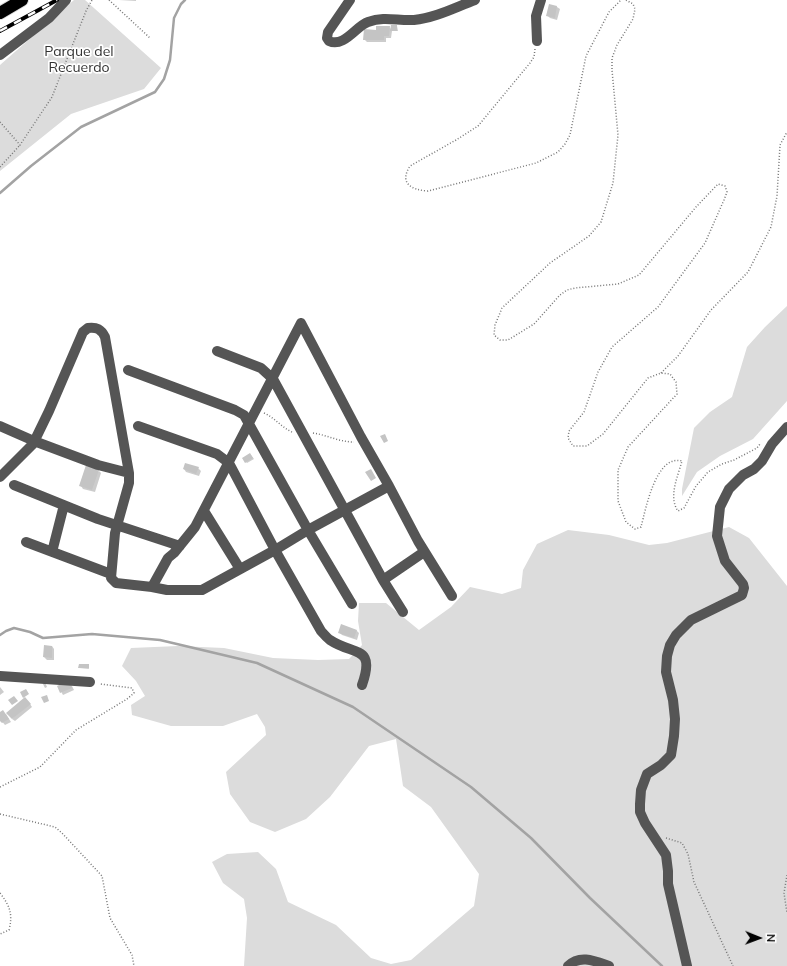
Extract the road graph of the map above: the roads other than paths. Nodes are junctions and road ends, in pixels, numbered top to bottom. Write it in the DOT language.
graph roads {
  1 [pos="22,0"];
  2 [pos="66,0"];
  3 [pos="350,0"];
  4 [pos="475,0"];
  5 [pos="541,0"];
  6 [pos="0,14"];
  7 [pos="537,42"];
  8 [pos="0,54"];
  9 [pos="217,351"];
  10 [pos="128,370"];
  11 [pos="273,379"];
  12 [pos="250,423"];
  13 [pos="0,426"];
  14 [pos="138,426"];
  15 [pos="787,427"];
  16 [pos="34,441"];
  17 [pos="229,463"];
  18 [pos="129,473"];
  19 [pos="0,477"];
  20 [pos="14,485"];
  21 [pos="389,486"];
  22 [pos="64,505"];
  23 [pos="344,510"];
  24 [pos="204,511"];
  25 [pos="117,525"];
  26 [pos="308,530"];
  27 [pos="26,542"];
  28 [pos="180,546"];
  29 [pos="275,550"];
  30 [pos="52,552"];
  31 [pos="424,552"];
  32 [pos="240,570"];
  33 [pos="111,574"];
  34 [pos="383,580"];
  35 [pos="152,587"];
  36 [pos="452,596"];
  37 [pos="352,604"];
  38 [pos="403,612"];
  39 [pos="0,676"];
  40 [pos="90,682"];
  41 [pos="362,685"];
  42 [pos="568,966"];
  43 [pos="609,966"];
  44 [pos="688,966"];
  1 -- 6 [label="highway"];
  2 -- 8 [label="street"];
  3 -- 4 [label="street"];
  5 -- 7 [label="street"];
  9 -- 11 [label="street"];
  10 -- 12 [label="street"];
  11 -- 12 [label="street"];
  11 -- 21 [label="street"];
  11 -- 23 [label="street"];
  12 -- 17 [label="street"];
  12 -- 26 [label="street"];
  13 -- 16 [label="street"];
  14 -- 17 [label="street"];
  15 -- 44 [label="street"];
  16 -- 18 [label="street"];
  16 -- 18 [label="street"];
  16 -- 19 [label="street"];
  17 -- 24 [label="street"];
  17 -- 29 [label="street"];
  18 -- 25 [label="street"];
  20 -- 22 [label="street"];
  21 -- 23 [label="street"];
  21 -- 31 [label="street"];
  22 -- 25 [label="street"];
  22 -- 30 [label="street"];
  23 -- 26 [label="street"];
  23 -- 34 [label="street"];
  24 -- 28 [label="street"];
  24 -- 32 [label="street"];
  25 -- 28 [label="street"];
  25 -- 33 [label="street"];
  26 -- 29 [label="street"];
  26 -- 37 [label="street"];
  27 -- 30 [label="street"];
  28 -- 35 [label="street"];
  29 -- 32 [label="street"];
  29 -- 41 [label="street"];
  30 -- 33 [label="street"];
  31 -- 34 [label="street"];
  31 -- 36 [label="street"];
  32 -- 35 [label="street"];
  33 -- 35 [label="street"];
  34 -- 38 [label="street"];
  39 -- 40 [label="street"];
  42 -- 43 [label="street"];
}
